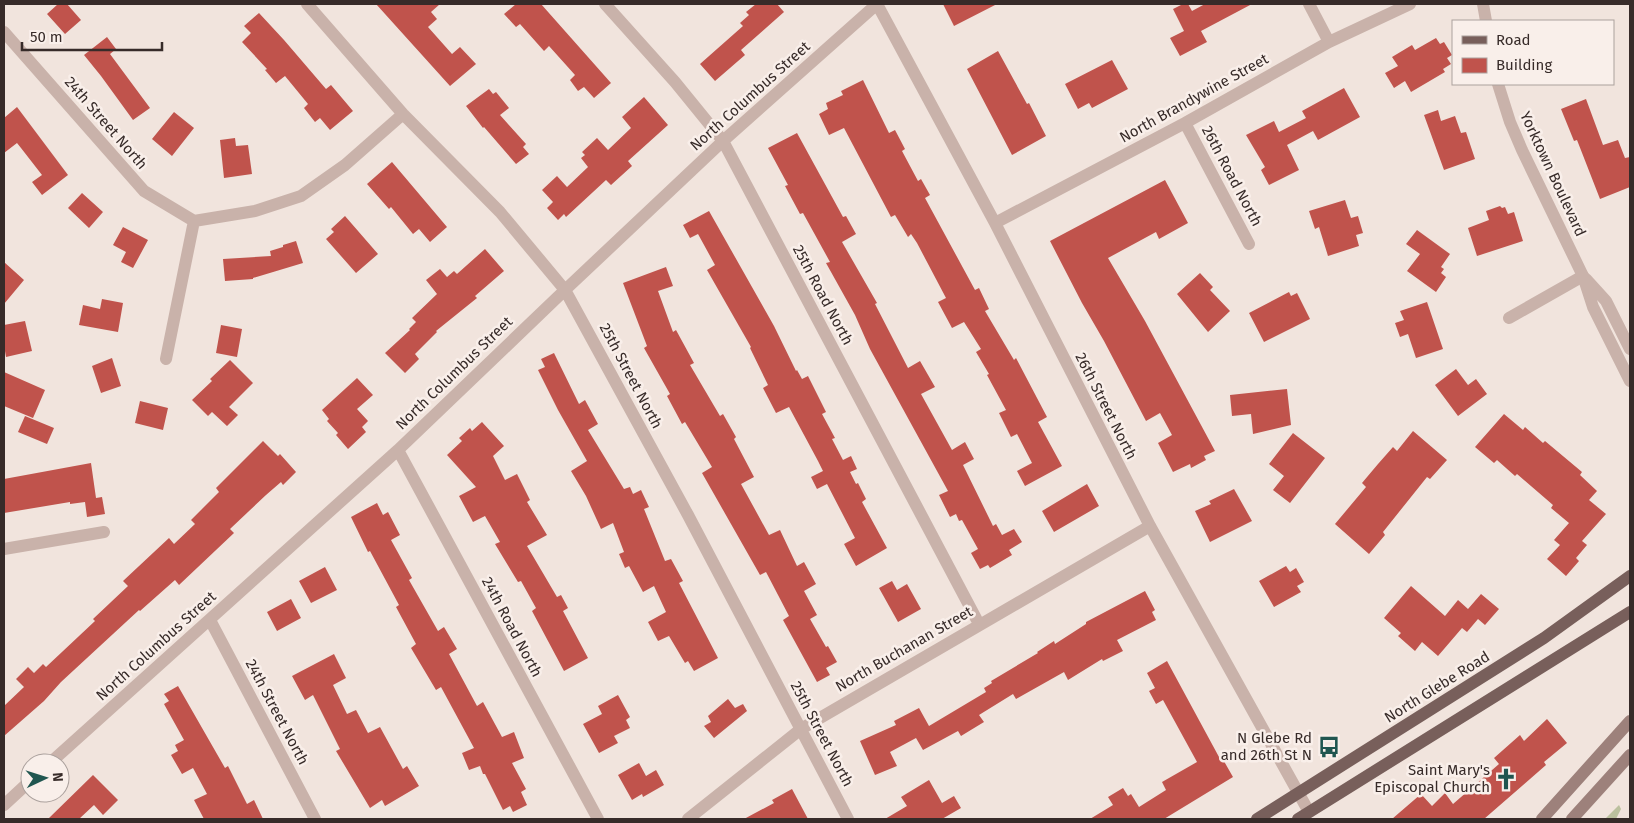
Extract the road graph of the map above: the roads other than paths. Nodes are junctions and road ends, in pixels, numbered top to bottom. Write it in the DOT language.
graph roads {
  1 [pos="308,4"];
  2 [pos="605,4"];
  3 [pos="877,4"];
  4 [pos="1309,4"];
  5 [pos="1410,4"];
  6 [pos="1484,4"];
  7 [pos="1486,20"];
  8 [pos="4,32"];
  9 [pos="1329,42"];
  10 [pos="1498,85"];
  11 [pos="403,114"];
  12 [pos="1186,123"];
  13 [pos="723,141"];
  14 [pos="194,221"];
  15 [pos="995,223"];
  16 [pos="1249,244"];
  17 [pos="1583,276"];
  18 [pos="565,290"];
  19 [pos="1509,318"];
  20 [pos="1630,349"];
  21 [pos="166,359"];
  22 [pos="1630,381"];
  23 [pos="398,450"];
  24 [pos="1150,526"];
  25 [pos="104,532"];
  26 [pos="4,549"];
  27 [pos="1630,576"];
  28 [pos="1630,612"];
  29 [pos="210,620"];
  30 [pos="979,624"];
  31 [pos="1630,721"];
  32 [pos="801,729"];
  33 [pos="61,753"];
  34 [pos="1630,755"];
  35 [pos="20,790"];
  36 [pos="1299,793"];
  37 [pos="4,805"];
  38 [pos="1311,816"];
  39 [pos="316,819"];
  40 [pos="598,819"];
  41 [pos="688,819"];
  42 [pos="848,819"];
  43 [pos="1257,819"];
  44 [pos="1298,819"];
  45 [pos="1542,819"];
  46 [pos="1572,819"];
  1 -- 11 [label="street, 25th Street North"];
  2 -- 13 [label="street, 25th Road North"];
  3 -- 13 [label="street, North Columbus Street"];
  3 -- 15 [label="street, 26th Street North"];
  4 -- 9 [label="street"];
  5 -- 9 [label="street, North Brandywine Street"];
  6 -- 7 [label="street"];
  8 -- 14 [label="street, 24th Street North"];
  9 -- 12 [label="street, North Brandywine Street"];
  10 -- 17 [label="street, Yorktown Boulevard"];
  11 -- 14 [label="street"];
  11 -- 18 [label="street, 25th Street North"];
  12 -- 15 [label="street, North Brandywine Street"];
  12 -- 16 [label="street, 26th Road North"];
  13 -- 18 [label="street, North Columbus Street"];
  13 -- 30 [label="street, 25th Road North"];
  14 -- 21 [label="street"];
  15 -- 24 [label="street, 26th Street North"];
  17 -- 19 [label="street"];
  17 -- 20 [label="street, Yorktown Boulevard"];
  17 -- 22 [label="street, Yorktown Boulevard"];
  18 -- 23 [label="street, North Columbus Street"];
  18 -- 32 [label="street, 25th Street North"];
  23 -- 29 [label="street, North Columbus Street"];
  23 -- 40 [label="street, 24th Road North"];
  24 -- 30 [label="street, North Buchanan Street"];
  24 -- 36 [label="street, 26th Street North"];
  25 -- 26 [label="street"];
  27 -- 36 [label="main road, North Glebe Road"];
  28 -- 38 [label="main road"];
  29 -- 33 [label="street, North Columbus Street"];
  29 -- 39 [label="street, 24th Street North"];
  30 -- 32 [label="street, North Buchanan Street"];
  31 -- 45 [label="main road"];
  32 -- 41 [label="street, North Buchanan Street"];
  32 -- 42 [label="street, 25th Street North"];
  34 -- 46 [label="main road"];
  35 -- 37 [label="street"];
  36 -- 38 [label="street, 26th Street North"];
  36 -- 43 [label="main road, North Glebe Road"];
  38 -- 44 [label="main road"];
}
